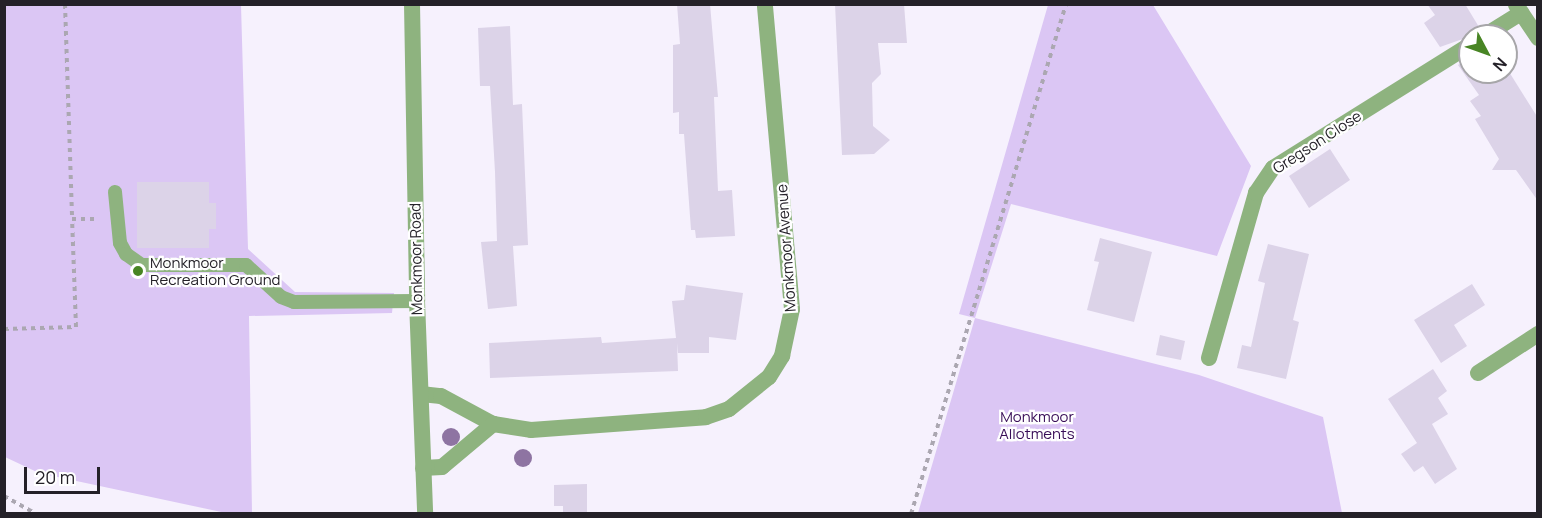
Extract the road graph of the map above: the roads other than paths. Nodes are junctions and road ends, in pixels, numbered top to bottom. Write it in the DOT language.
graph roads {
  1 [pos="412,4"];
  2 [pos="765,4"];
  3 [pos="1519,9"];
  4 [pos="1500,24"];
  5 [pos="1538,38"];
  6 [pos="1458,52"];
  7 [pos="115,192"];
  8 [pos="417,301"];
  9 [pos="1538,334"];
  10 [pos="1209,358"];
  11 [pos="1478,373"];
  12 [pos="421,394"];
  13 [pos="493,424"];
  14 [pos="423,468"];
  15 [pos="425,513"];
  1 -- 8 [label="street, Monkmoor Road"];
  2 -- 13 [label="street, Monkmoor Avenue"];
  3 -- 4 [label="street"];
  3 -- 5 [label="street"];
  6 -- 10 [label="street, Gregson Close"];
  7 -- 8 [label="lane"];
  8 -- 12 [label="street, Monkmoor Road"];
  9 -- 11 [label="street"];
  12 -- 13 [label="street, Monkmoor Avenue"];
  12 -- 14 [label="street, Monkmoor Road"];
  13 -- 14 [label="street"];
  14 -- 15 [label="street, Monkmoor Road"];
}
